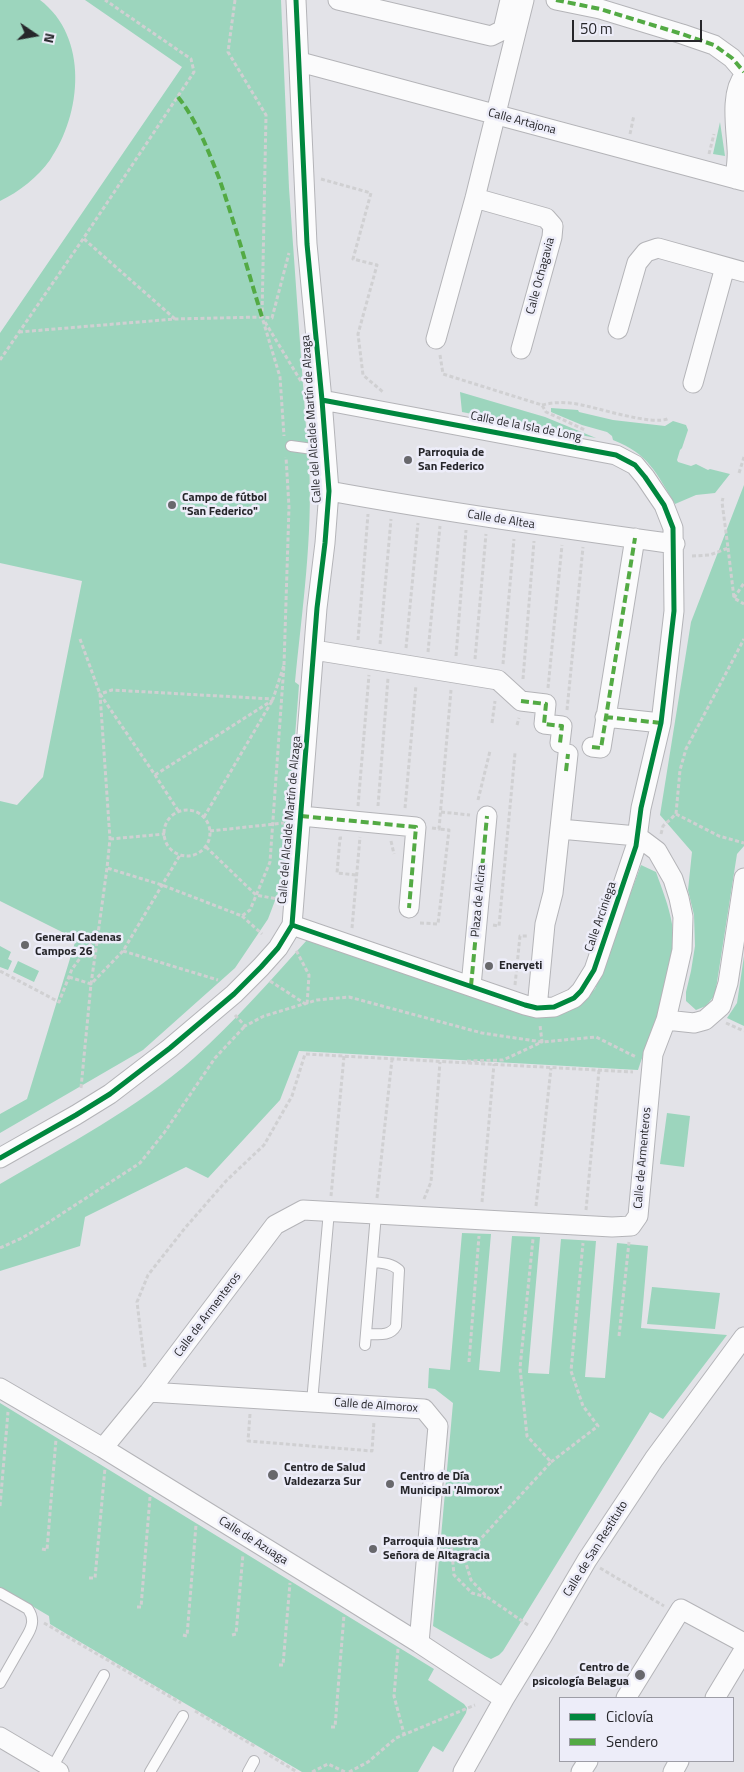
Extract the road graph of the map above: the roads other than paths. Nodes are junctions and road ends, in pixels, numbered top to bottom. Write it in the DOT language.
graph roads {
  1 [pos="296,0"];
  2 [pos="338,0"];
  3 [pos="510,0"];
  4 [pos="524,0"];
  5 [pos="556,0"];
  6 [pos="300,62"];
  7 [pos="744,74"];
  8 [pos="495,116"];
  9 [pos="740,180"];
  10 [pos="475,198"];
  11 [pos="725,267"];
  12 [pos="744,272"];
  13 [pos="618,329"];
  14 [pos="436,339"];
  15 [pos="521,349"];
  16 [pos="693,384"];
  17 [pos="322,400"];
  18 [pos="287,446"];
  19 [pos="326,451"];
  20 [pos="329,491"];
  21 [pos="634,538"];
  22 [pos="674,544"];
  23 [pos="314,650"];
  24 [pos="605,717"];
  25 [pos="662,723"];
  26 [pos="592,747"];
  27 [pos="481,810"];
  28 [pos="293,820"];
  29 [pos="560,829"];
  30 [pos="637,836"];
  31 [pos="744,878"];
  32 [pos="414,916"];
  33 [pos="292,924"];
  34 [pos="471,986"];
  35 [pos="536,1008"];
  36 [pos="666,1020"];
  37 [pos="0,1158"];
  38 [pos="329,1211"];
  39 [pos="376,1214"];
  40 [pos="372,1262"];
  41 [pos="366,1334"];
  42 [pos="744,1336"];
  43 [pos="365,1345"];
  44 [pos="5,1391"];
  45 [pos="149,1392"];
  46 [pos="312,1402"];
  47 [pos="105,1449"];
  48 [pos="0,1592"];
  49 [pos="419,1643"];
  50 [pos="744,1643"];
  51 [pos="744,1650"];
  52 [pos="104,1675"];
  53 [pos="0,1683"];
  54 [pos="627,1697"];
  55 [pos="717,1697"];
  56 [pos="504,1699"];
  57 [pos="183,1716"];
  58 [pos="0,1737"];
  59 [pos="254,1762"];
  60 [pos="56,1770"];
  61 [pos="150,1772"];
  62 [pos="248,1772"];
  63 [pos="463,1772"];
  1 -- 6 [label="street, Calle del Alcalde Martín de Alzaga"];
  2 -- 3 [label="street"];
  4 -- 8 [label="street"];
  5 -- 7 [label="street"];
  6 -- 8 [label="street, Calle Artajona"];
  6 -- 17 [label="street, Calle del Alcalde Martín de Alzaga"];
  7 -- 9 [label="street"];
  8 -- 9 [label="street, Calle Artajona"];
  8 -- 10 [label="street"];
  10 -- 14 [label="street"];
  10 -- 15 [label="street, Calle Ochagavia"];
  11 -- 12 [label="street"];
  11 -- 13 [label="street"];
  11 -- 16 [label="street"];
  17 -- 19 [label="street, Calle del Alcalde Martín de Alzaga"];
  17 -- 22 [label="street, Calle de la Isla de Long"];
  18 -- 19 [label="lane"];
  19 -- 20 [label="street, Calle del Alcalde Martín de Alzaga"];
  20 -- 21 [label="street, Calle de Altea"];
  20 -- 23 [label="street, Calle del Alcalde Martín de Alzaga"];
  21 -- 22 [label="street, Calle de Altea"];
  21 -- 24 [label="street"];
  22 -- 25 [label="street, Calle Arciniega"];
  23 -- 28 [label="street, Calle del Alcalde Martín de Alzaga"];
  23 -- 29 [label="street"];
  24 -- 25 [label="street"];
  24 -- 26 [label="street"];
  25 -- 30 [label="street, Calle Arciniega"];
  27 -- 34 [label="street, Plaza de Alcira"];
  28 -- 32 [label="street"];
  28 -- 33 [label="street, Calle del Alcalde Martín de Alzaga"];
  29 -- 30 [label="street"];
  29 -- 35 [label="street"];
  30 -- 35 [label="street, Calle Arciniega"];
  30 -- 36 [label="street, Calle de Armenteros"];
  31 -- 36 [label="street"];
  33 -- 34 [label="street, Calle Arciniega"];
  33 -- 37 [label="street"];
  34 -- 35 [label="street, Calle Arciniega"];
  36 -- 39 [label="street, Calle de Armenteros"];
  38 -- 39 [label="street, Calle de Armenteros"];
  38 -- 45 [label="street, Calle de Armenteros"];
  38 -- 46 [label="lane"];
  39 -- 40 [label="lane"];
  40 -- 41 [label="lane"];
  40 -- 41 [label="lane"];
  41 -- 43 [label="lane"];
  42 -- 56 [label="street, Calle de San Restituto"];
  44 -- 47 [label="street, Calle de Azuaga"];
  45 -- 46 [label="street, Calle de Almorox"];
  45 -- 47 [label="street, Calle de Armenteros"];
  46 -- 49 [label="street, Calle de Almorox"];
  47 -- 49 [label="street, Calle de Azuaga"];
  48 -- 53 [label="lane"];
  49 -- 56 [label="street, Calle de Azuaga"];
  50 -- 54 [label="street"];
  51 -- 55 [label="street"];
  52 -- 60 [label="lane"];
  56 -- 63 [label="street, Calle de San Restituto"];
  57 -- 61 [label="lane"];
  58 -- 60 [label="street"];
  59 -- 62 [label="lane"];
}
